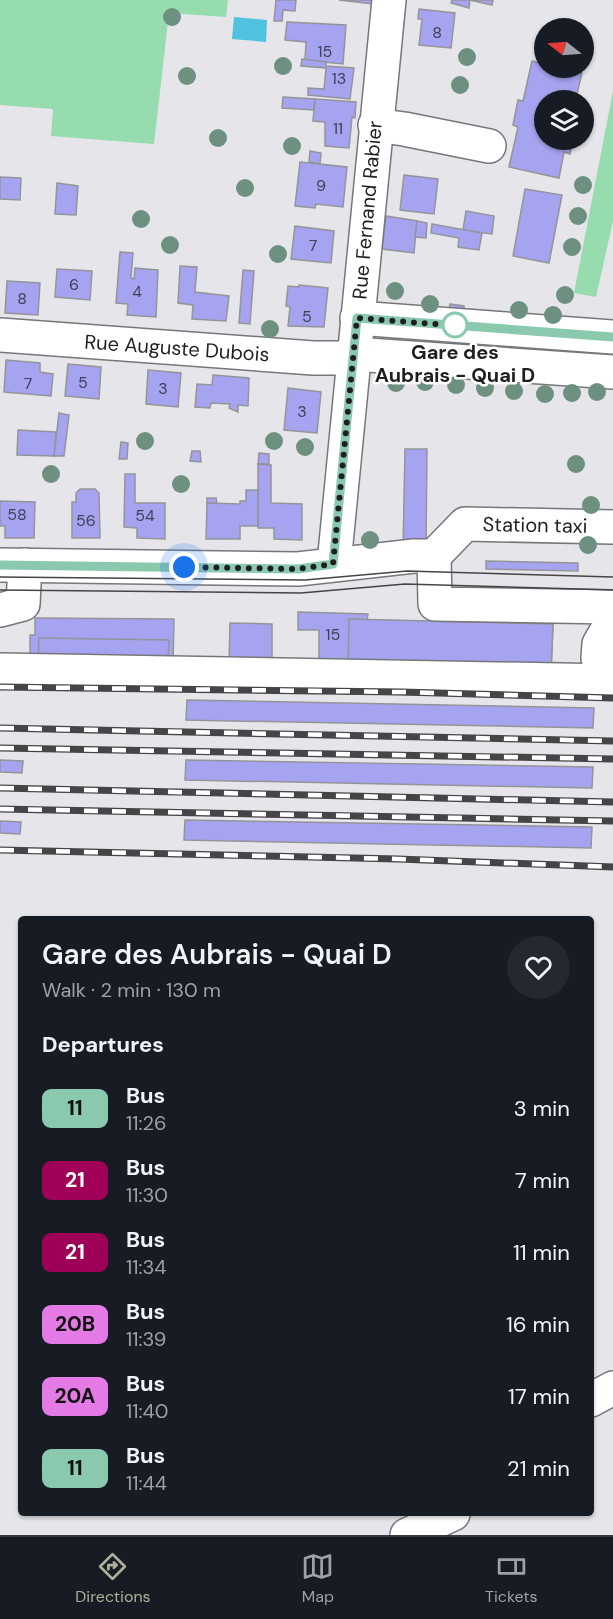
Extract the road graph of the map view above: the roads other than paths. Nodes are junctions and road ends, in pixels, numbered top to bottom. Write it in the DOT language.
graph roads {
  1 [pos="389,0"];
  2 [pos="375,125"];
  3 [pos="489,146"];
  4 [pos="357,318"];
  5 [pos="0,335"];
  6 [pos="613,337"];
  7 [pos="353,358"];
  8 [pos="613,372"];
  9 [pos="613,527"];
  10 [pos="434,556"];
  11 [pos="333,564"];
  12 [pos="12,565"];
  13 [pos="613,607"];
  14 [pos="0,610"];
  15 [pos="613,632"];
  16 [pos="613,666"];
  17 [pos="0,670"];
  18 [pos="613,681"];
  19 [pos="613,1388"];
  20 [pos="594,1398"];
  21 [pos="449,1516"];
  22 [pos="407,1535"];
  1 -- 2 [label="street, Rue Fernand Rabier"];
  2 -- 3 [label="street"];
  2 -- 4 [label="street, Rue Fernand Rabier"];
  4 -- 6 [label="street"];
  4 -- 7 [label="street, Rue Fernand Rabier"];
  5 -- 7 [label="street, Rue Auguste Dubois"];
  7 -- 8 [label="street, Rue Auguste Dubois"];
  7 -- 11 [label="street, Rue Fernand Rabier"];
  9 -- 10 [label="street, Station taxi"];
  10 -- 11 [label="street"];
  10 -- 13 [label="street"];
  11 -- 12 [label="street"];
  12 -- 14 [label="street"];
  15 -- 16 [label="street"];
  17 -- 18 [label="street"];
  19 -- 20 [label="street"];
  21 -- 22 [label="street"];
}
